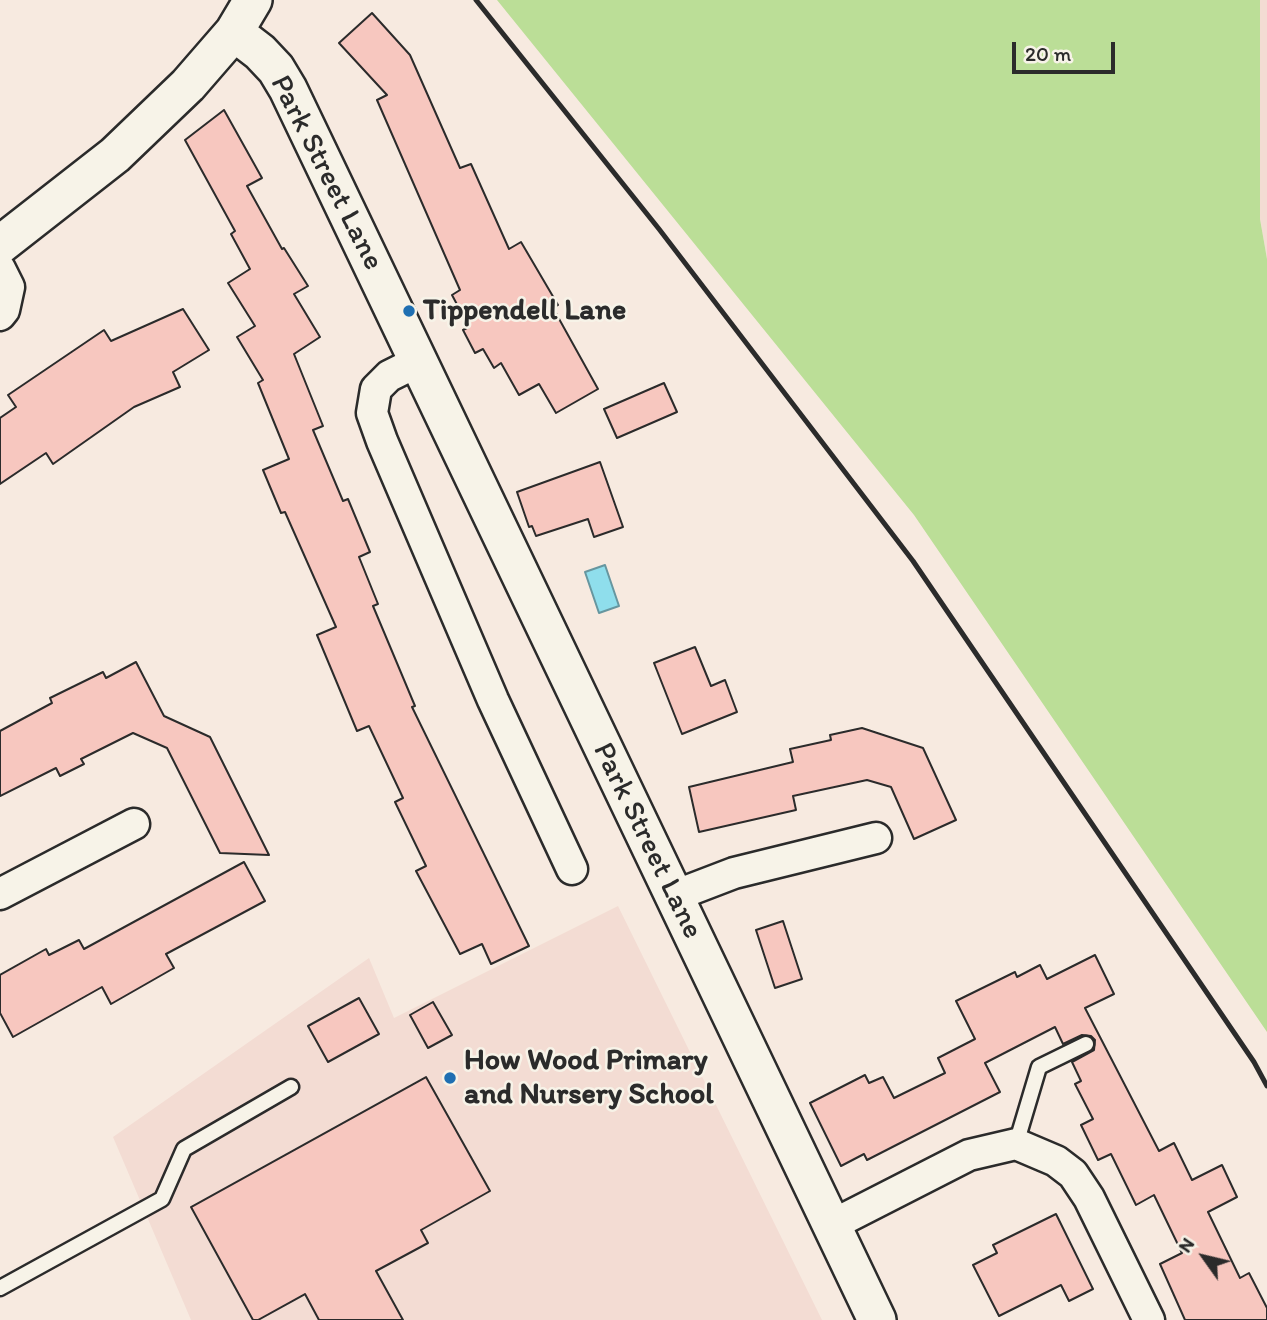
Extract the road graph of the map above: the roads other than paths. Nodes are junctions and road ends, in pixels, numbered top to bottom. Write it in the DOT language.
graph roads {
  1 [pos="253,0"];
  2 [pos="234,32"];
  3 [pos="0,245"];
  4 [pos="0,269"];
  5 [pos="0,315"];
  6 [pos="419,361"];
  7 [pos="134,824"];
  8 [pos="876,838"];
  9 [pos="572,869"];
  10 [pos="0,894"];
  11 [pos="674,896"];
  12 [pos="1086,1044"];
  13 [pos="292,1087"];
  14 [pos="1016,1144"];
  15 [pos="832,1224"];
  16 [pos="0,1288"];
  17 [pos="877,1320"];
  18 [pos="1149,1320"];
  1 -- 2 [label="street"];
  2 -- 3 [label="street"];
  2 -- 6 [label="street, Park Street Lane"];
  4 -- 5 [label="street"];
  6 -- 9 [label="street"];
  6 -- 11 [label="street, Park Street Lane"];
  7 -- 10 [label="street"];
  8 -- 11 [label="street"];
  11 -- 15 [label="street, Park Street Lane"];
  12 -- 14 [label="lane"];
  13 -- 16 [label="lane"];
  14 -- 15 [label="street"];
  14 -- 18 [label="street"];
  15 -- 17 [label="street, Park Street Lane"];
}
